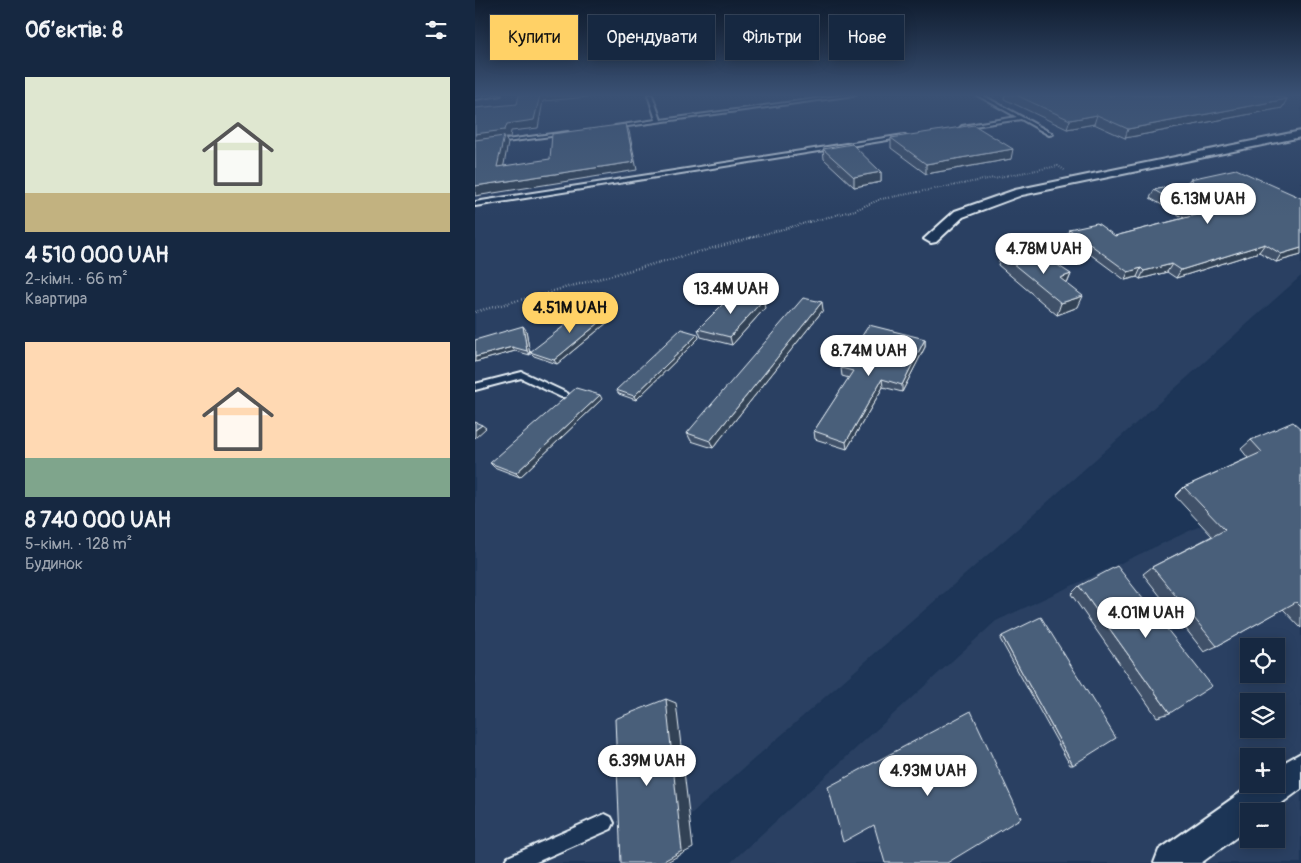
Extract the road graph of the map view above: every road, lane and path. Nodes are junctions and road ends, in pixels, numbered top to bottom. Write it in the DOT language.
graph roads {
  1 [pos="548,135"];
  2 [pos="1295,135"];
  3 [pos="908,136"];
  4 [pos="475,145"];
  5 [pos="1079,179"];
  6 [pos="475,204"];
  7 [pos="931,239"];
  8 [pos="475,312"];
  9 [pos="475,387"];
  10 [pos="564,395"];
  11 [pos="1301,769"];
  12 [pos="605,823"];
  13 [pos="514,863"];
  14 [pos="1172,863"];
  1 -- 4 [label="lane"];
  2 -- 5 [label="street"];
  3 -- 6 [label="lane"];
  5 -- 7 [label="street"];
  5 -- 8 [label="path"];
  9 -- 10 [label="lane"];
  11 -- 14 [label="street"];
  12 -- 13 [label="lane"];
}
